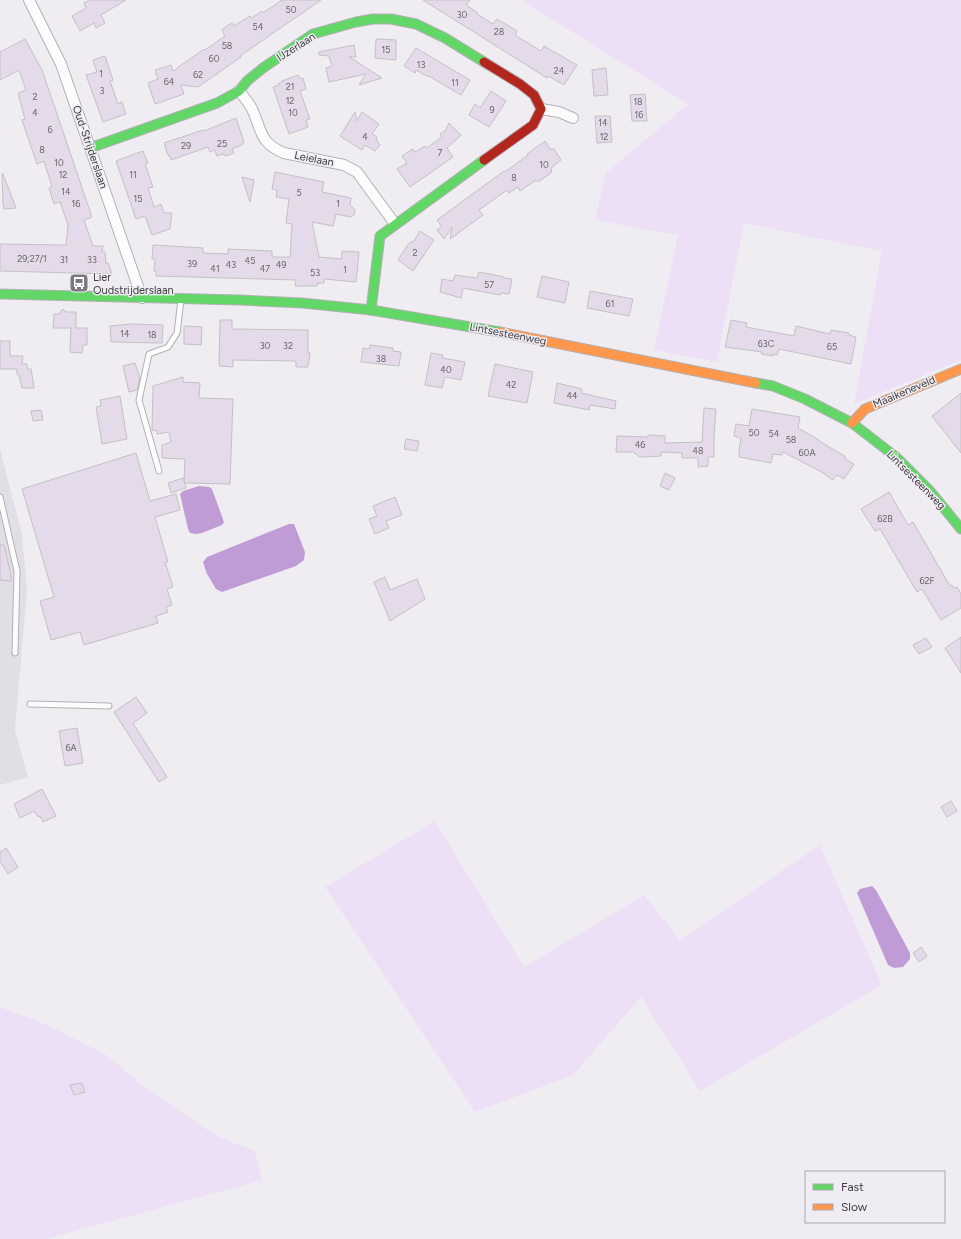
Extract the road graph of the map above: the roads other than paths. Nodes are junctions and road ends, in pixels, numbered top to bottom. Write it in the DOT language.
graph roads {
  1 [pos="29,0"];
  2 [pos="239,91"];
  3 [pos="541,109"];
  4 [pos="573,118"];
  5 [pos="90,148"];
  6 [pos="395,224"];
  7 [pos="0,294"];
  8 [pos="142,298"];
  9 [pos="181,299"];
  10 [pos="371,310"];
  11 [pos="961,369"];
  12 [pos="852,423"];
  13 [pos="159,471"];
  14 [pos="0,496"];
  15 [pos="961,529"];
  16 [pos="15,654"];
  17 [pos="30,704"];
  18 [pos="109,706"];
  1 -- 5 [label="street, Oud-Strijderslaan"];
  2 -- 3 [label="street, IJzerlaan"];
  2 -- 5 [label="street, IJzerlaan"];
  2 -- 6 [label="street, Leielaan"];
  3 -- 4 [label="street"];
  3 -- 6 [label="street"];
  5 -- 8 [label="street, Oud-Strijderslaan"];
  6 -- 10 [label="street"];
  7 -- 8 [label="street, Lintsesteenweg"];
  8 -- 9 [label="street, Lintsesteenweg"];
  9 -- 10 [label="street, Lintsesteenweg"];
  9 -- 13 [label="lane"];
  10 -- 12 [label="street, Lintsesteenweg"];
  11 -- 12 [label="street, Maaikeneveld"];
  12 -- 15 [label="street, Lintsesteenweg"];
  14 -- 16 [label="lane"];
  17 -- 18 [label="lane"];
}
